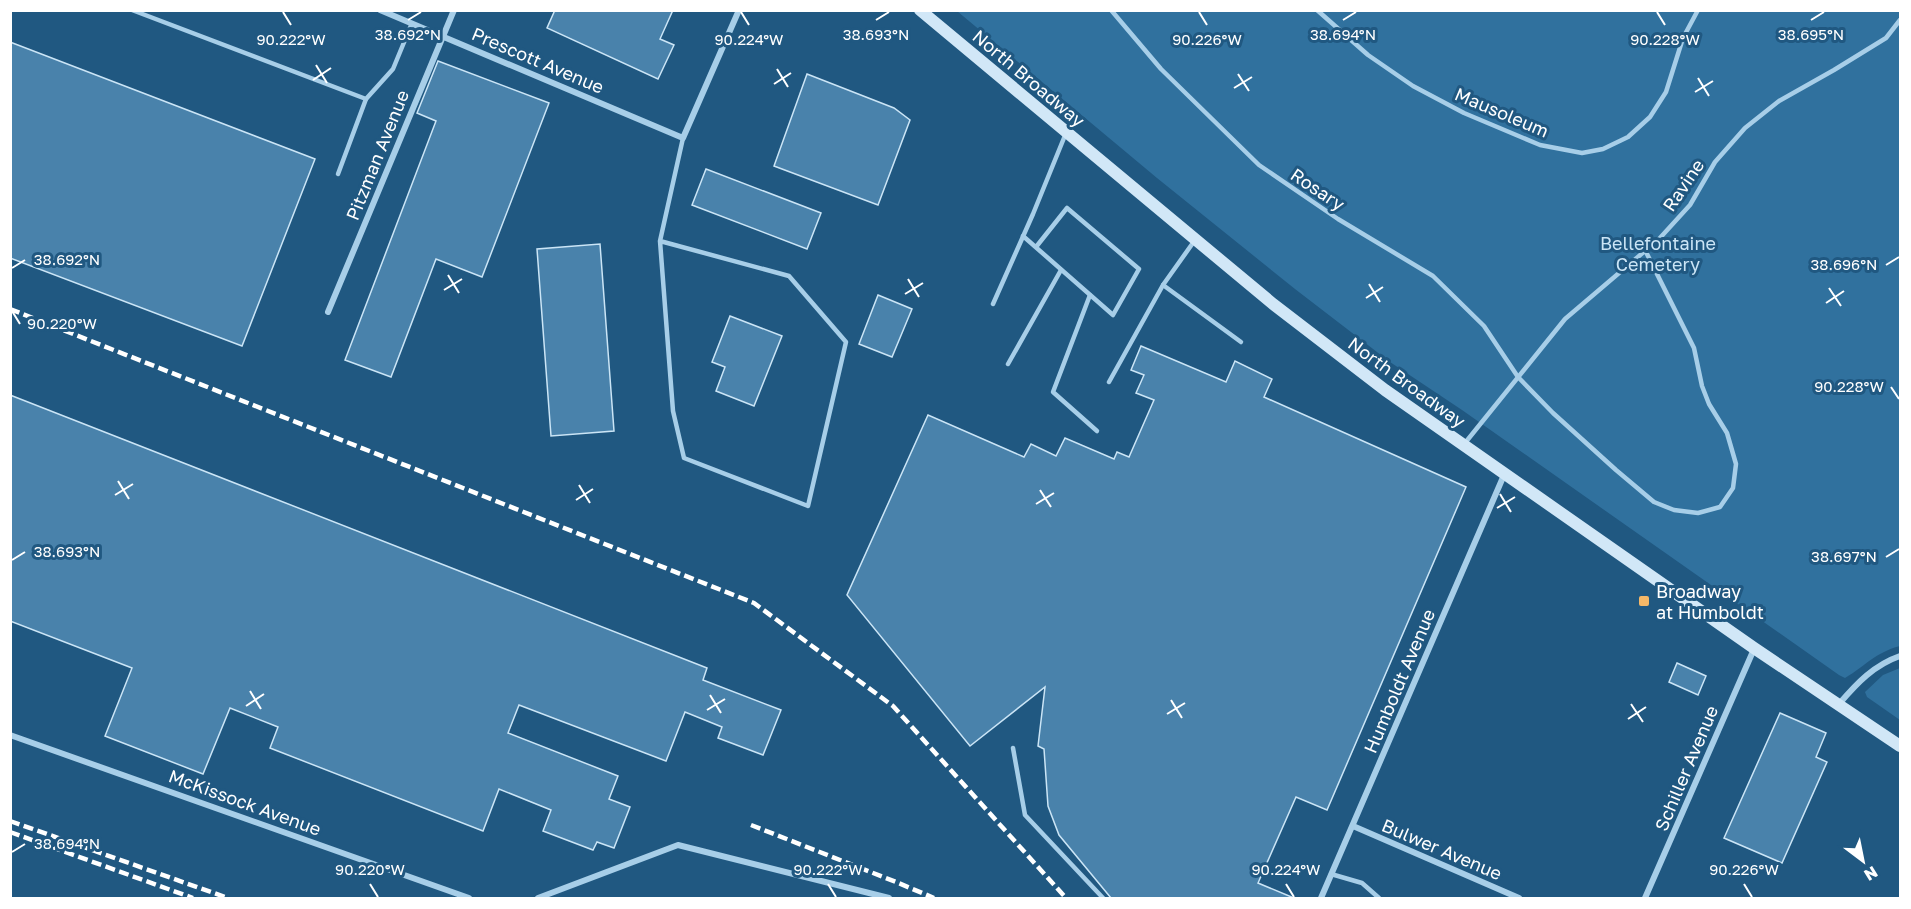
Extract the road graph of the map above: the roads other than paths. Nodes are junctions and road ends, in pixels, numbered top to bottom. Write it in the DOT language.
graph roads {
  1 [pos="132,10"];
  2 [pos="380,10"];
  3 [pos="454,10"];
  4 [pos="739,10"];
  5 [pos="920,10"];
  6 [pos="1111,10"];
  7 [pos="1317,10"];
  8 [pos="1698,10"];
  9 [pos="1900,20"];
  10 [pos="412,23"];
  11 [pos="442,35"];
  12 [pos="366,99"];
  13 [pos="1066,133"];
  14 [pos="683,138"];
  15 [pos="338,174"];
  16 [pos="1023,236"];
  17 [pos="1195,240"];
  18 [pos="660,241"];
  19 [pos="1036,247"];
  20 [pos="1646,252"];
  21 [pos="1061,270"];
  22 [pos="1163,285"];
  23 [pos="1090,295"];
  24 [pos="993,304"];
  25 [pos="328,312"];
  26 [pos="1241,342"];
  27 [pos="1008,364"];
  28 [pos="1518,377"];
  29 [pos="1109,382"];
  30 [pos="1097,431"];
  31 [pos="1463,446"];
  32 [pos="1504,475"];
  33 [pos="1754,648"];
  34 [pos="1900,656"];
  35 [pos="1838,705"];
  36 [pos="10,735"];
  37 [pos="1900,746"];
  38 [pos="1013,748"];
  39 [pos="1353,826"];
  40 [pos="1331,874"];
  41 [pos="469,898"];
  42 [pos="538,898"];
  43 [pos="889,898"];
  44 [pos="1103,898"];
  45 [pos="1321,898"];
  46 [pos="1380,898"];
  47 [pos="1519,898"];
  48 [pos="1645,898"];
  1 -- 12 [label="lane"];
  2 -- 10 [label="street, Prescott Avenue"];
  3 -- 11 [label="street, Pitzman Avenue"];
  4 -- 14 [label="street"];
  5 -- 13 [label="main road, North Broadway"];
  6 -- 28 [label="lane, Rosary"];
  7 -- 8 [label="lane, Mausoleum"];
  9 -- 20 [label="lane, Ravine"];
  10 -- 11 [label="street, Prescott Avenue"];
  10 -- 12 [label="lane"];
  11 -- 14 [label="street, Prescott Avenue"];
  11 -- 25 [label="street, Pitzman Avenue"];
  12 -- 15 [label="lane"];
  13 -- 16 [label="lane"];
  13 -- 17 [label="main road, North Broadway"];
  14 -- 18 [label="lane"];
  16 -- 19 [label="lane"];
  16 -- 24 [label="lane"];
  17 -- 22 [label="lane"];
  17 -- 31 [label="main road, North Broadway"];
  18 -- 18 [label="lane"];
  19 -- 21 [label="lane"];
  19 -- 23 [label="lane"];
  20 -- 28 [label="lane, Ravine"];
  20 -- 28 [label="lane, Rosary"];
  21 -- 23 [label="lane"];
  21 -- 27 [label="lane"];
  22 -- 26 [label="lane"];
  22 -- 29 [label="lane"];
  23 -- 30 [label="lane"];
  28 -- 31 [label="lane, Ravine"];
  31 -- 32 [label="main road, North Broadway"];
  32 -- 33 [label="main road, North Broadway"];
  32 -- 39 [label="street, Humboldt Avenue"];
  33 -- 35 [label="main road, North Broadway"];
  33 -- 48 [label="street, Schiller Avenue"];
  34 -- 35 [label="street"];
  35 -- 37 [label="main road, North Broadway"];
  36 -- 41 [label="street, McKissock Avenue"];
  38 -- 44 [label="lane"];
  39 -- 40 [label="street, Humboldt Avenue"];
  39 -- 47 [label="street, Bulwer Avenue"];
  40 -- 45 [label="street, Humboldt Avenue"];
  40 -- 46 [label="lane"];
  42 -- 43 [label="street"];
}
